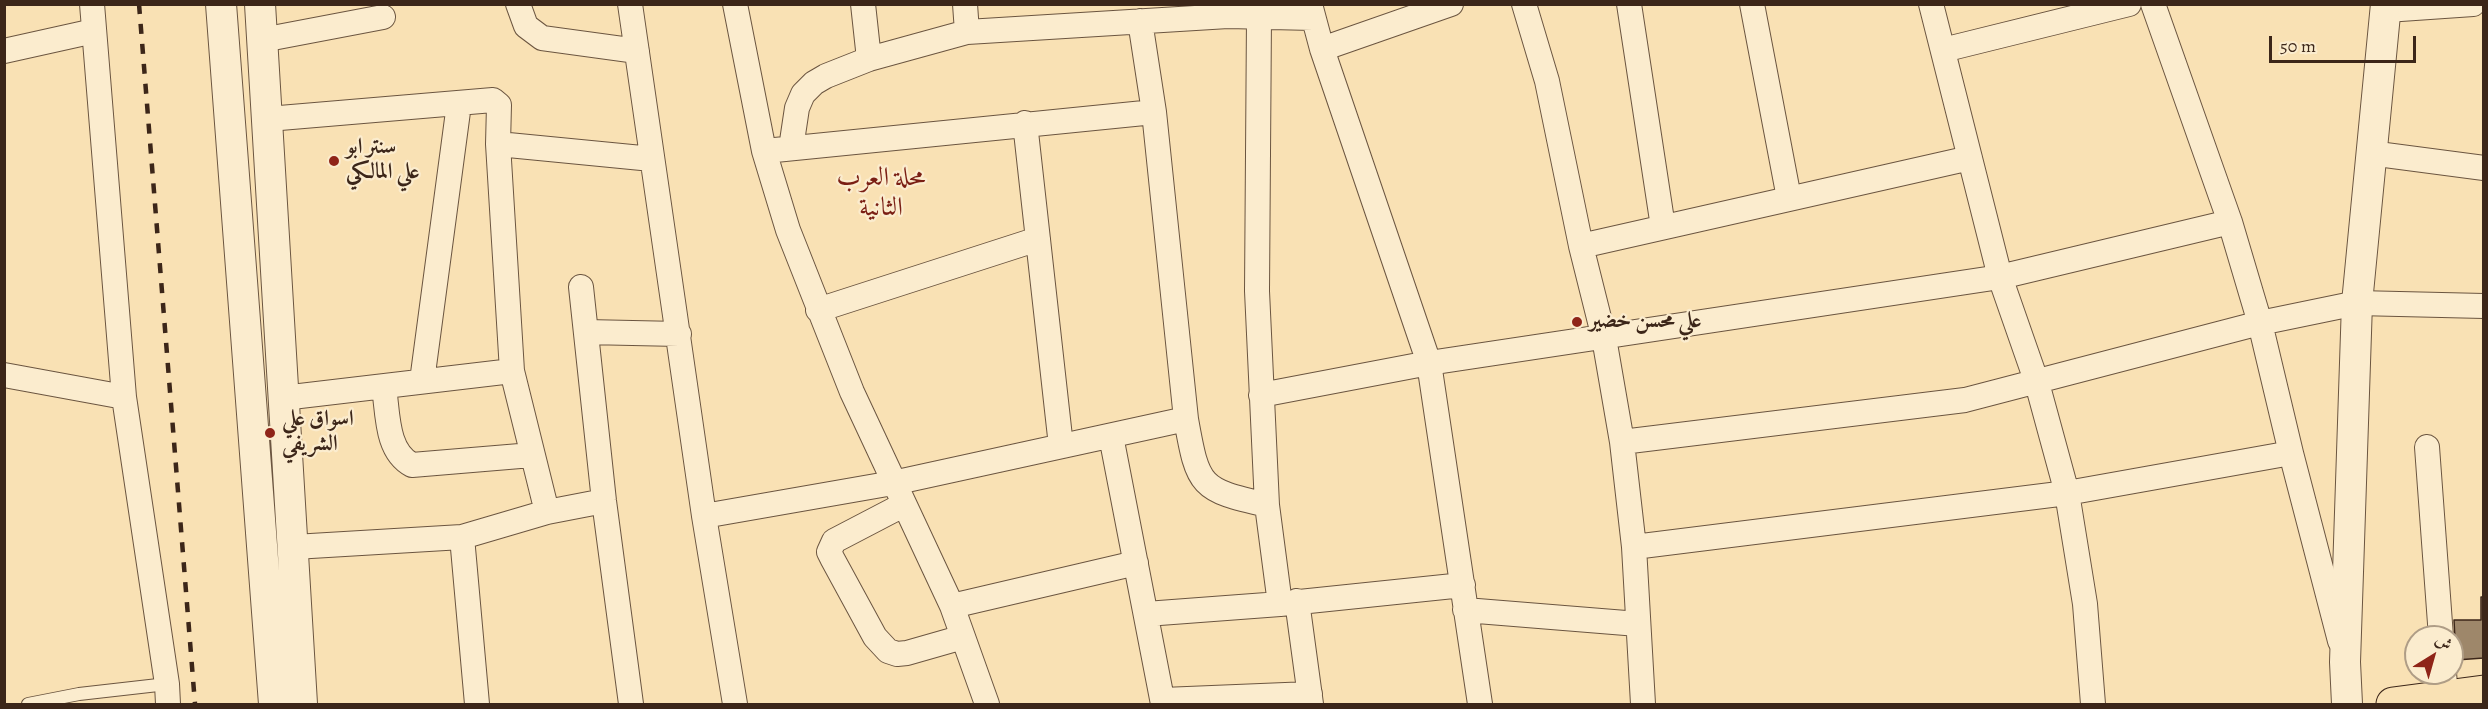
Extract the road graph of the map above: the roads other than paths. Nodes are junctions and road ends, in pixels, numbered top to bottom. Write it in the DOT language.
graph roads {
  1 [pos="92,4"];
  2 [pos="221,4"];
  3 [pos="260,4"];
  4 [pos="518,4"];
  5 [pos="630,4"];
  6 [pos="735,4"];
  7 [pos="863,4"];
  8 [pos="965,4"];
  9 [pos="1451,4"];
  10 [pos="1524,4"];
  11 [pos="1629,4"];
  12 [pos="1752,4"];
  13 [pos="1931,4"];
  14 [pos="2129,4"];
  15 [pos="2153,4"];
  16 [pos="2473,4"];
  17 [pos="2386,7"];
  18 [pos="1312,11"];
  19 [pos="382,17"];
  20 [pos="1258,17"];
  21 [pos="1140,21"];
  22 [pos="94,31"];
  23 [pos="967,32"];
  24 [pos="262,40"];
  25 [pos="1322,49"];
  26 [pos="1942,50"];
  27 [pos="4,51"];
  28 [pos="637,51"];
  29 [pos="869,58"];
  30 [pos="459,104"];
  31 [pos="1154,112"];
  32 [pos="268,119"];
  33 [pos="1025,123"];
  34 [pos="498,144"];
  35 [pos="791,148"];
  36 [pos="764,151"];
  37 [pos="2370,153"];
  38 [pos="1970,158"];
  39 [pos="652,159"];
  40 [pos="2484,168"];
  41 [pos="1789,198"];
  42 [pos="274,219"];
  43 [pos="2230,222"];
  44 [pos="238,224"];
  45 [pos="1663,227"];
  46 [pos="1038,239"];
  47 [pos="1581,246"];
  48 [pos="2000,277"];
  49 [pos="581,287"];
  50 [pos="2357,303"];
  51 [pos="2484,306"];
  52 [pos="818,310"];
  53 [pos="2260,323"];
  54 [pos="586,332"];
  55 [pos="679,333"];
  56 [pos="1604,338"];
  57 [pos="1429,363"];
  58 [pos="512,371"];
  59 [pos="4,375"];
  60 [pos="422,381"];
  61 [pos="2037,383"];
  62 [pos="384,387"];
  63 [pos="1261,395"];
  64 [pos="124,397"];
  65 [pos="283,398"];
  66 [pos="1186,419"];
  67 [pos="1111,436"];
  68 [pos="1622,442"];
  69 [pos="1061,446"];
  70 [pos="2427,447"];
  71 [pos="2291,453"];
  72 [pos="532,455"];
  73 [pos="893,483"];
  74 [pos="2067,493"];
  75 [pos="604,501"];
  76 [pos="903,505"];
  77 [pos="1267,505"];
  78 [pos="547,512"];
  79 [pos="704,516"];
  80 [pos="462,537"];
  81 [pos="294,547"];
  82 [pos="1634,547"];
  83 [pos="1136,563"];
  84 [pos="1463,585"];
  85 [pos="1288,603"];
  86 [pos="952,606"];
  87 [pos="1465,609"];
  88 [pos="1146,614"];
  89 [pos="1638,624"];
  90 [pos="2440,625"];
  91 [pos="963,637"];
  92 [pos="2345,662"];
  93 [pos="2445,685"];
  94 [pos="2484,692"];
  95 [pos="167,694"];
  96 [pos="1311,699"];
  97 [pos="1163,702"];
  98 [pos="28,705"];
  99 [pos="274,705"];
  100 [pos="302,705"];
  101 [pos="477,705"];
  102 [pos="631,705"];
  103 [pos="735,705"];
  104 [pos="987,705"];
  105 [pos="1480,705"];
  106 [pos="1643,705"];
  107 [pos="2093,705"];
  108 [pos="2347,705"];
  109 [pos="2393,705"];
  1 -- 22 [label="street"];
  2 -- 44 [label="street"];
  3 -- 24 [label="street"];
  4 -- 28 [label="street"];
  5 -- 28 [label="street"];
  6 -- 36 [label="street"];
  7 -- 29 [label="street"];
  8 -- 23 [label="street"];
  9 -- 25 [label="street"];
  10 -- 47 [label="street"];
  11 -- 45 [label="street"];
  12 -- 41 [label="street"];
  13 -- 26 [label="street"];
  14 -- 26 [label="street"];
  15 -- 43 [label="street"];
  16 -- 17 [label="street"];
  17 -- 37 [label="street"];
  18 -- 20 [label="street"];
  18 -- 25 [label="street"];
  19 -- 24 [label="street"];
  20 -- 21 [label="street"];
  20 -- 63 [label="street"];
  21 -- 23 [label="street"];
  21 -- 31 [label="street"];
  22 -- 27 [label="street"];
  22 -- 64 [label="street"];
  23 -- 29 [label="street"];
  24 -- 32 [label="street"];
  25 -- 57 [label="street"];
  26 -- 38 [label="street"];
  28 -- 39 [label="street"];
  29 -- 35 [label="street"];
  30 -- 32 [label="street"];
  30 -- 34 [label="street"];
  30 -- 60 [label="street"];
  31 -- 33 [label="street"];
  31 -- 66 [label="street"];
  32 -- 42 [label="street"];
  33 -- 35 [label="street"];
  33 -- 46 [label="street"];
  34 -- 39 [label="street"];
  34 -- 58 [label="street"];
  35 -- 36 [label="street"];
  36 -- 52 [label="street"];
  37 -- 40 [label="street"];
  37 -- 50 [label="street"];
  38 -- 41 [label="street"];
  38 -- 48 [label="street"];
  39 -- 55 [label="street"];
  41 -- 45 [label="street"];
  42 -- 44 [label="street"];
  42 -- 65 [label="street"];
  43 -- 48 [label="street"];
  43 -- 53 [label="street"];
  44 -- 99 [label="street"];
  45 -- 47 [label="street"];
  46 -- 52 [label="street"];
  46 -- 69 [label="street"];
  47 -- 56 [label="street"];
  48 -- 56 [label="street"];
  48 -- 61 [label="street"];
  49 -- 54 [label="street"];
  50 -- 51 [label="street"];
  50 -- 53 [label="street"];
  50 -- 92 [label="street"];
  52 -- 73 [label="street"];
  53 -- 61 [label="street"];
  53 -- 71 [label="street"];
  54 -- 55 [label="street"];
  54 -- 75 [label="street"];
  55 -- 79 [label="street"];
  56 -- 57 [label="street"];
  56 -- 68 [label="street"];
  57 -- 63 [label="street"];
  57 -- 84 [label="street"];
  58 -- 60 [label="street"];
  58 -- 72 [label="street"];
  59 -- 64 [label="street"];
  60 -- 62 [label="street"];
  61 -- 68 [label="street"];
  61 -- 74 [label="street"];
  62 -- 65 [label="street"];
  62 -- 72 [label="street"];
  63 -- 77 [label="street"];
  64 -- 95 [label="street"];
  65 -- 81 [label="street"];
  66 -- 67 [label="street"];
  66 -- 77 [label="street"];
  67 -- 69 [label="street"];
  67 -- 83 [label="street"];
  68 -- 82 [label="street"];
  69 -- 73 [label="street"];
  70 -- 90 [label="street"];
  71 -- 74 [label="street"];
  71 -- 92 [label="street"];
  72 -- 78 [label="street"];
  73 -- 76 [label="street"];
  73 -- 79 [label="street"];
  74 -- 82 [label="street"];
  74 -- 107 [label="street"];
  75 -- 78 [label="street"];
  75 -- 102 [label="street"];
  76 -- 86 [label="street"];
  76 -- 91 [label="street"];
  77 -- 85 [label="street"];
  78 -- 80 [label="street"];
  79 -- 103 [label="street"];
  80 -- 81 [label="street"];
  80 -- 101 [label="street"];
  81 -- 100 [label="street"];
  82 -- 89 [label="street"];
  83 -- 86 [label="street"];
  83 -- 88 [label="street"];
  84 -- 85 [label="street"];
  84 -- 87 [label="street"];
  85 -- 88 [label="street"];
  85 -- 96 [label="street"];
  86 -- 91 [label="street"];
  87 -- 89 [label="street"];
  87 -- 105 [label="street"];
  88 -- 97 [label="street"];
  89 -- 106 [label="street"];
  91 -- 104 [label="street"];
  92 -- 108 [label="street"];
  93 -- 94 [label="main road"];
  93 -- 109 [label="main road"];
  95 -- 98 [label="lane"];
  96 -- 97 [label="street"];
}
